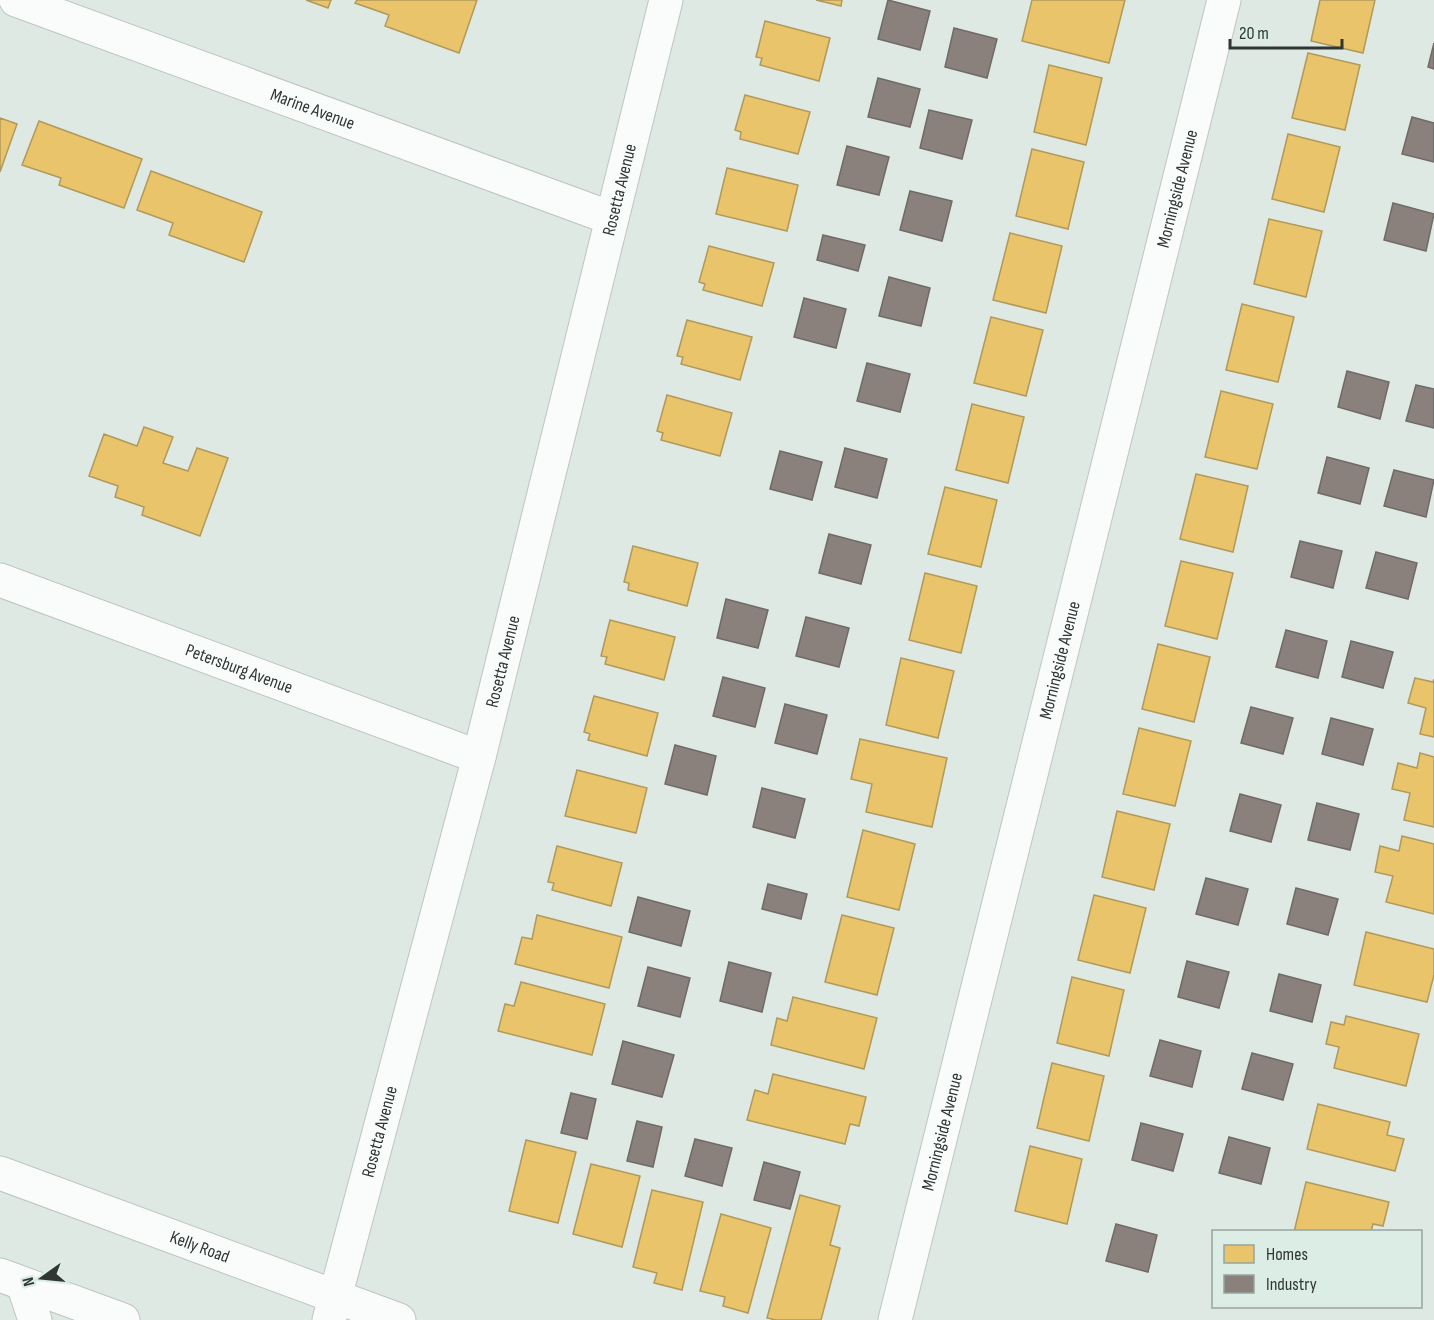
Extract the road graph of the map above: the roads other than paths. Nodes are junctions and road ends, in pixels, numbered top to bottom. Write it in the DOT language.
graph roads {
  1 [pos="16,0"];
  2 [pos="666,0"];
  3 [pos="1224,0"];
  4 [pos="611,218"];
  5 [pos="0,580"];
  6 [pos="479,757"];
  7 [pos="0,1173"];
  8 [pos="12,1279"];
  9 [pos="332,1308"];
  10 [pos="34,1320"];
  11 [pos="123,1320"];
  12 [pos="399,1320"];
  13 [pos="895,1320"];
  1 -- 4 [label="street, Marine Avenue"];
  2 -- 4 [label="street, Rosetta Avenue"];
  3 -- 13 [label="street, Morningside Avenue"];
  4 -- 6 [label="street, Rosetta Avenue"];
  5 -- 6 [label="street, Petersburg Avenue"];
  6 -- 9 [label="street, Rosetta Avenue"];
  7 -- 9 [label="street, Kelly Road"];
  8 -- 10 [label="street"];
  8 -- 11 [label="street"];
  9 -- 12 [label="street, Kelly Road"];
}
